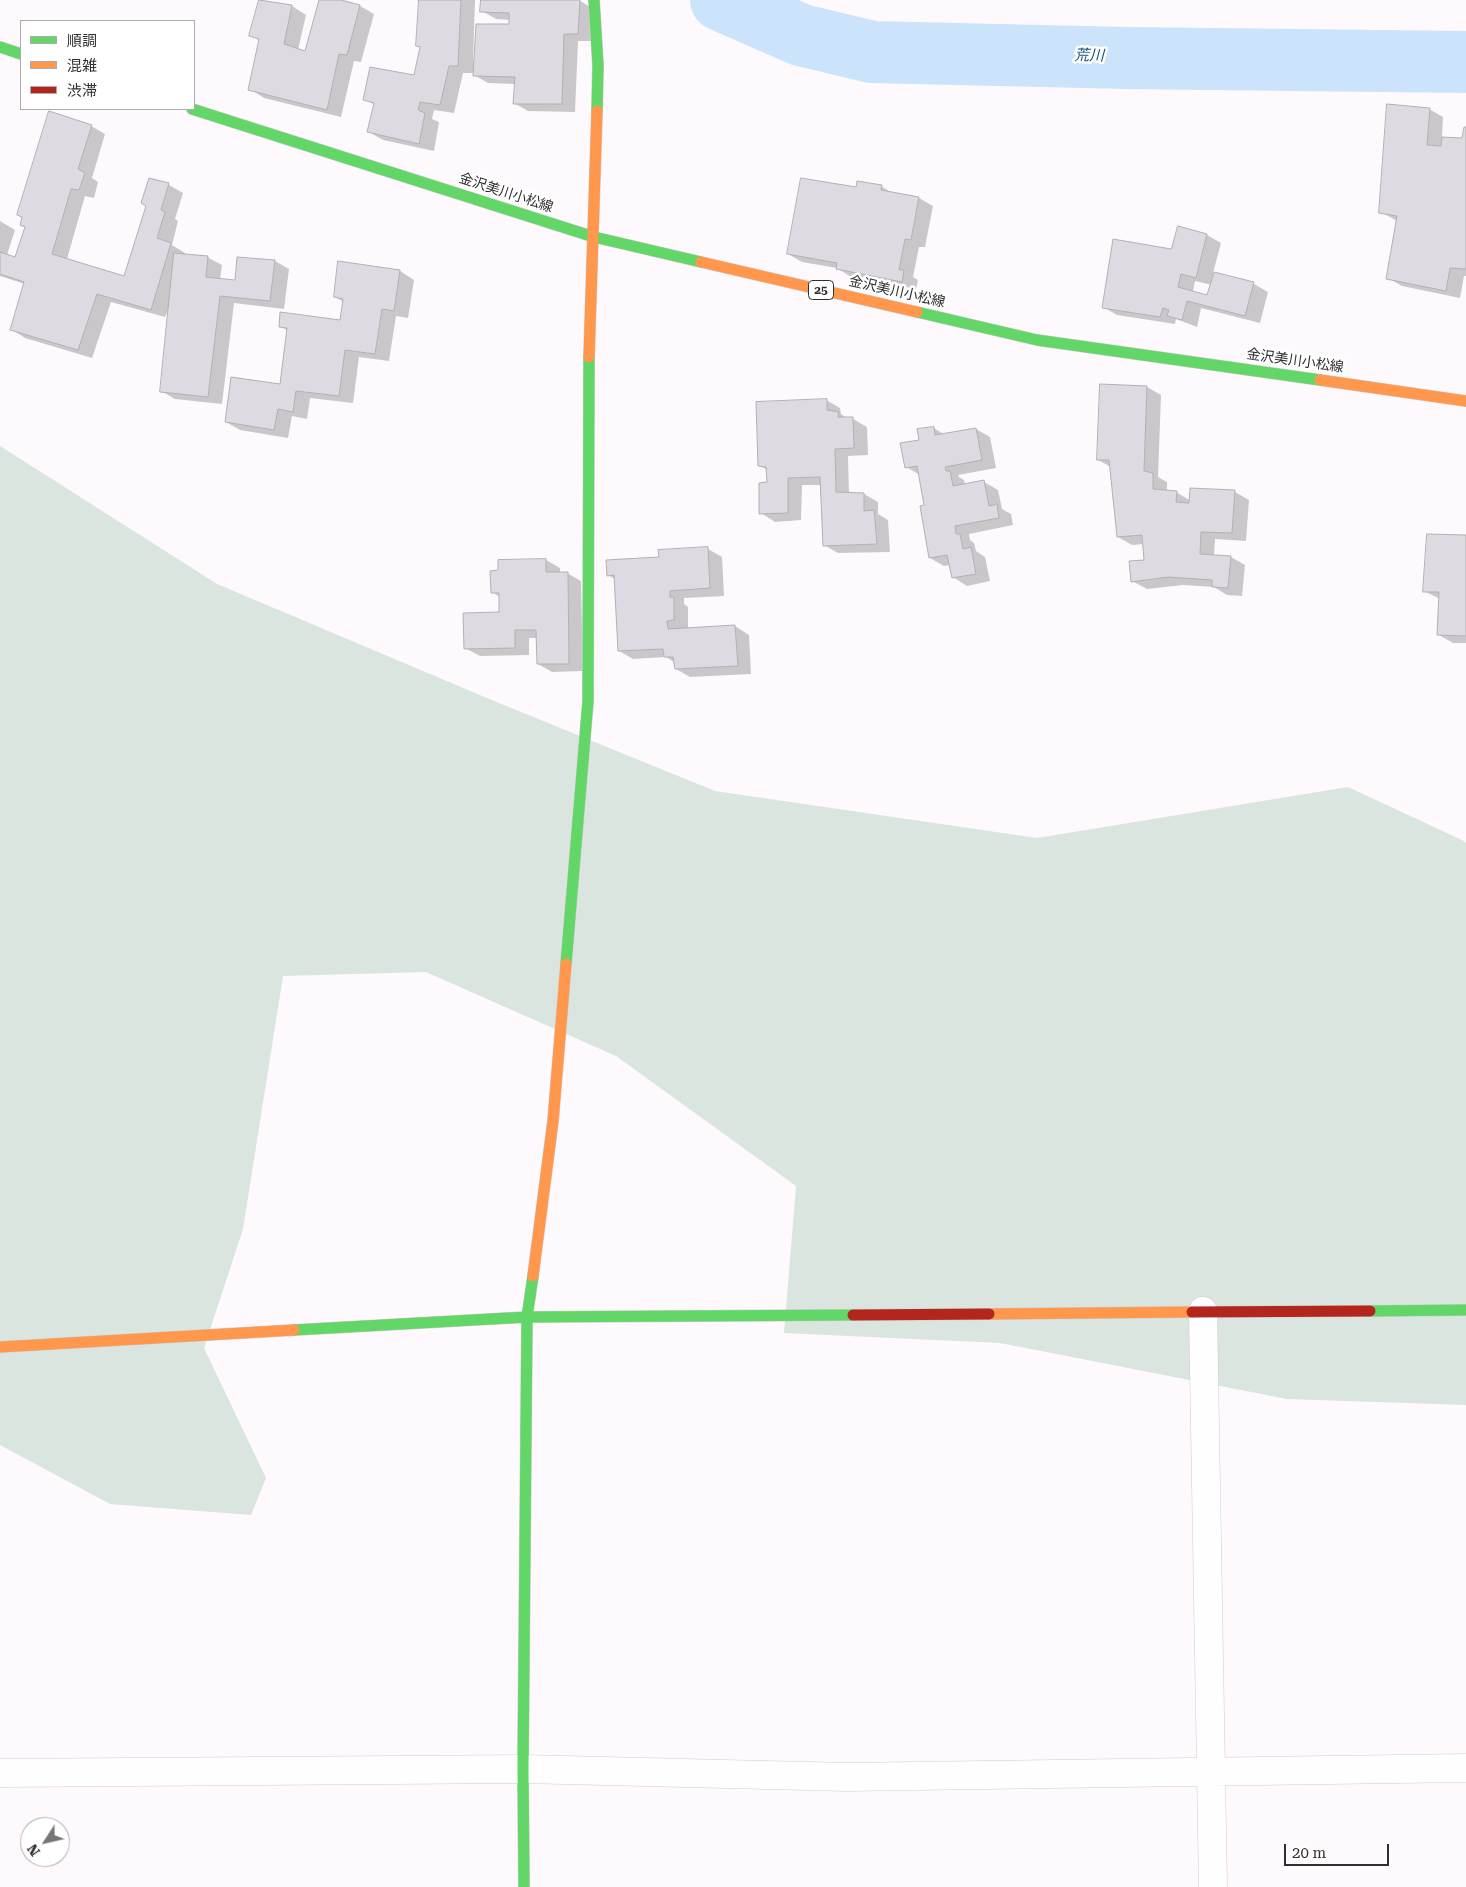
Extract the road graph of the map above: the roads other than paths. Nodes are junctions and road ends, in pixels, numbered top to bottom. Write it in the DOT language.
graph roads {
  1 [pos="594,0"];
  2 [pos="0,47"];
  3 [pos="20,54"];
  4 [pos="195,110"];
  5 [pos="594,237"];
  6 [pos="1466,401"];
  7 [pos="1466,1310"];
  8 [pos="1203,1311"];
  9 [pos="527,1317"];
  10 [pos="0,1346"];
  11 [pos="1466,1768"];
  12 [pos="523,1769"];
  13 [pos="1212,1770"];
  14 [pos="0,1772"];
  15 [pos="524,1887"];
  16 [pos="1213,1887"];
  1 -- 5 [label="street"];
  2 -- 3 [label="street"];
  4 -- 5 [label="street, 金沢美川小松線 / 25"];
  5 -- 6 [label="street, 金沢美川小松線 / 25"];
  5 -- 9 [label="street"];
  7 -- 8 [label="street"];
  8 -- 9 [label="street"];
  8 -- 13 [label="street"];
  9 -- 10 [label="street"];
  9 -- 12 [label="street"];
  11 -- 13 [label="street"];
  12 -- 13 [label="street"];
  12 -- 14 [label="street"];
  12 -- 15 [label="street"];
  13 -- 16 [label="street"];
}
